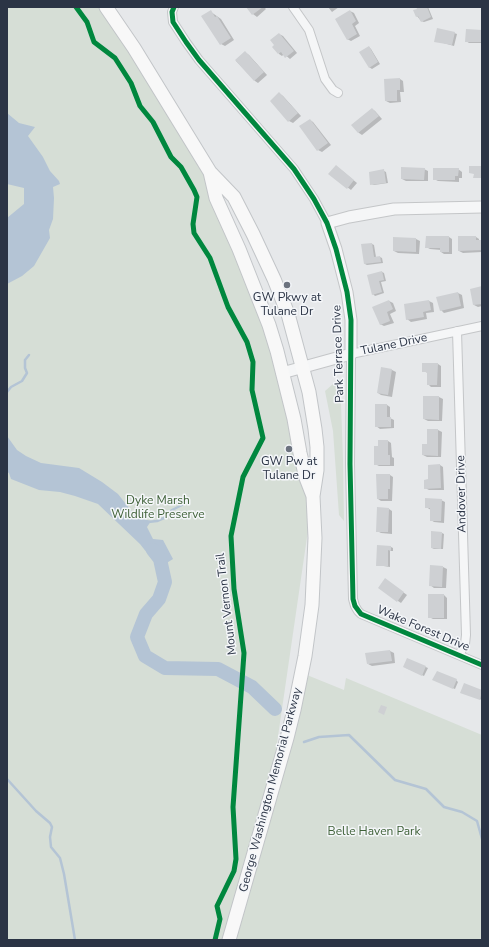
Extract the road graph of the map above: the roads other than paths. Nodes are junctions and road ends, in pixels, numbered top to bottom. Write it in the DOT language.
graph roads {
  1 [pos="106,7"];
  2 [pos="293,7"];
  3 [pos="174,8"];
  4 [pos="338,93"];
  5 [pos="210,172"];
  6 [pos="482,207"];
  7 [pos="327,223"];
  8 [pos="482,326"];
  9 [pos="457,331"];
  10 [pos="351,354"];
  11 [pos="303,368"];
  12 [pos="282,373"];
  13 [pos="313,496"];
  14 [pos="358,610"];
  15 [pos="459,655"];
  16 [pos="482,665"];
  17 [pos="230,940"];
  1 -- 5 [label="main road, George Washington Memorial Parkway"];
  2 -- 4 [label="street"];
  3 -- 7 [label="street, Park Terrace Drive"];
  5 -- 11 [label="main road, George Washington Memorial Parkway"];
  5 -- 12 [label="main road, George Washington Memorial Parkway"];
  6 -- 7 [label="street"];
  7 -- 10 [label="street, Park Terrace Drive"];
  8 -- 9 [label="street, Tulane Drive"];
  9 -- 10 [label="street, Tulane Drive"];
  9 -- 15 [label="street, Andover Drive"];
  10 -- 11 [label="street, Tulane Drive"];
  10 -- 14 [label="street, Park Terrace Drive"];
  11 -- 12 [label="street, Tulane Drive"];
  11 -- 13 [label="main road, George Washington Memorial Parkway"];
  12 -- 13 [label="main road, George Washington Memorial Parkway"];
  13 -- 17 [label="main road, George Washington Memorial Parkway"];
  14 -- 15 [label="street, Wake Forest Drive"];
  15 -- 16 [label="street, Wake Forest Drive"];
}
